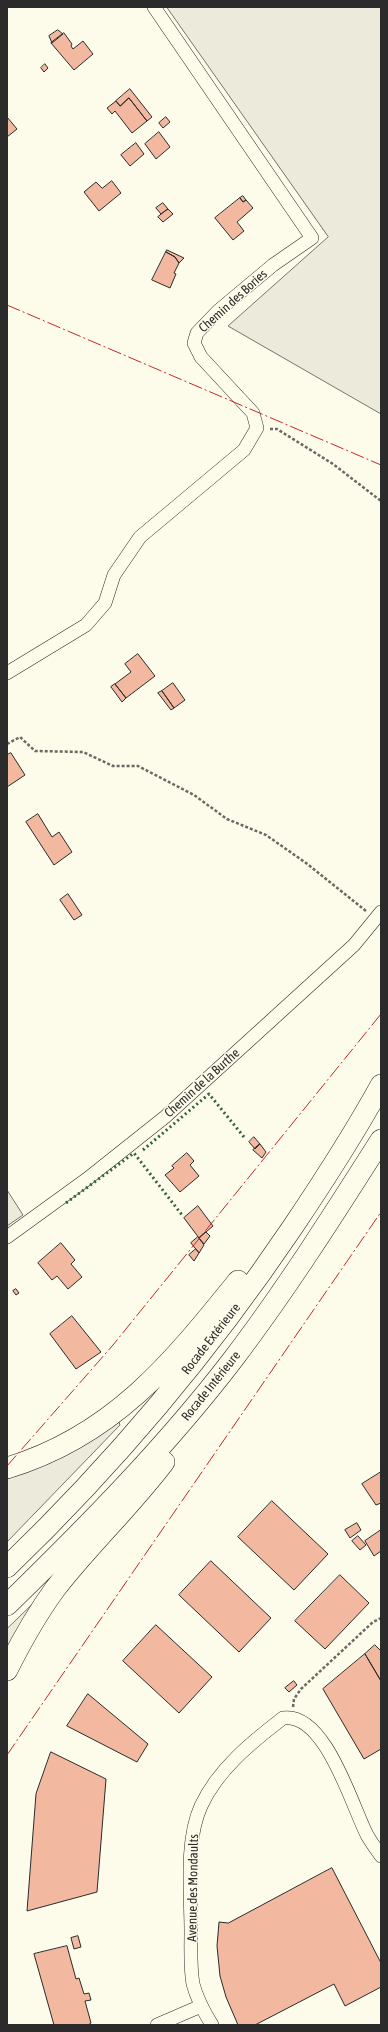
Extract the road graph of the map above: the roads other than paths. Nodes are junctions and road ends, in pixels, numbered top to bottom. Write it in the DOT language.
graph roads {
  1 [pos="154,7"];
  2 [pos="7,673"];
  3 [pos="378,916"];
  4 [pos="381,1085"];
  5 [pos="381,1140"];
  6 [pos="325,1179"];
  7 [pos="7,1237"];
  8 [pos="233,1359"];
  9 [pos="7,1468"];
  10 [pos="7,1567"];
  11 [pos="7,1605"];
  12 [pos="7,1670"];
  13 [pos="381,1856"];
  14 [pos="201,2006"];
  15 [pos="157,2025"];
  16 [pos="212,2025"];
  1 -- 2 [label="street, Chemin des Bories"];
  3 -- 7 [label="street, Chemin de la Burthe"];
  4 -- 6 [label="highway, Rocade Extérieure"];
  5 -- 8 [label="highway, Rocade Intérieure"];
  6 -- 9 [label="highway"];
  6 -- 10 [label="highway, Rocade Extérieure"];
  8 -- 11 [label="highway, Rocade Intérieure"];
  8 -- 12 [label="highway"];
  13 -- 14 [label="street, Avenue des Mondaults"];
  14 -- 15 [label="street"];
  14 -- 16 [label="street, Avenue des Mondaults"];
}
